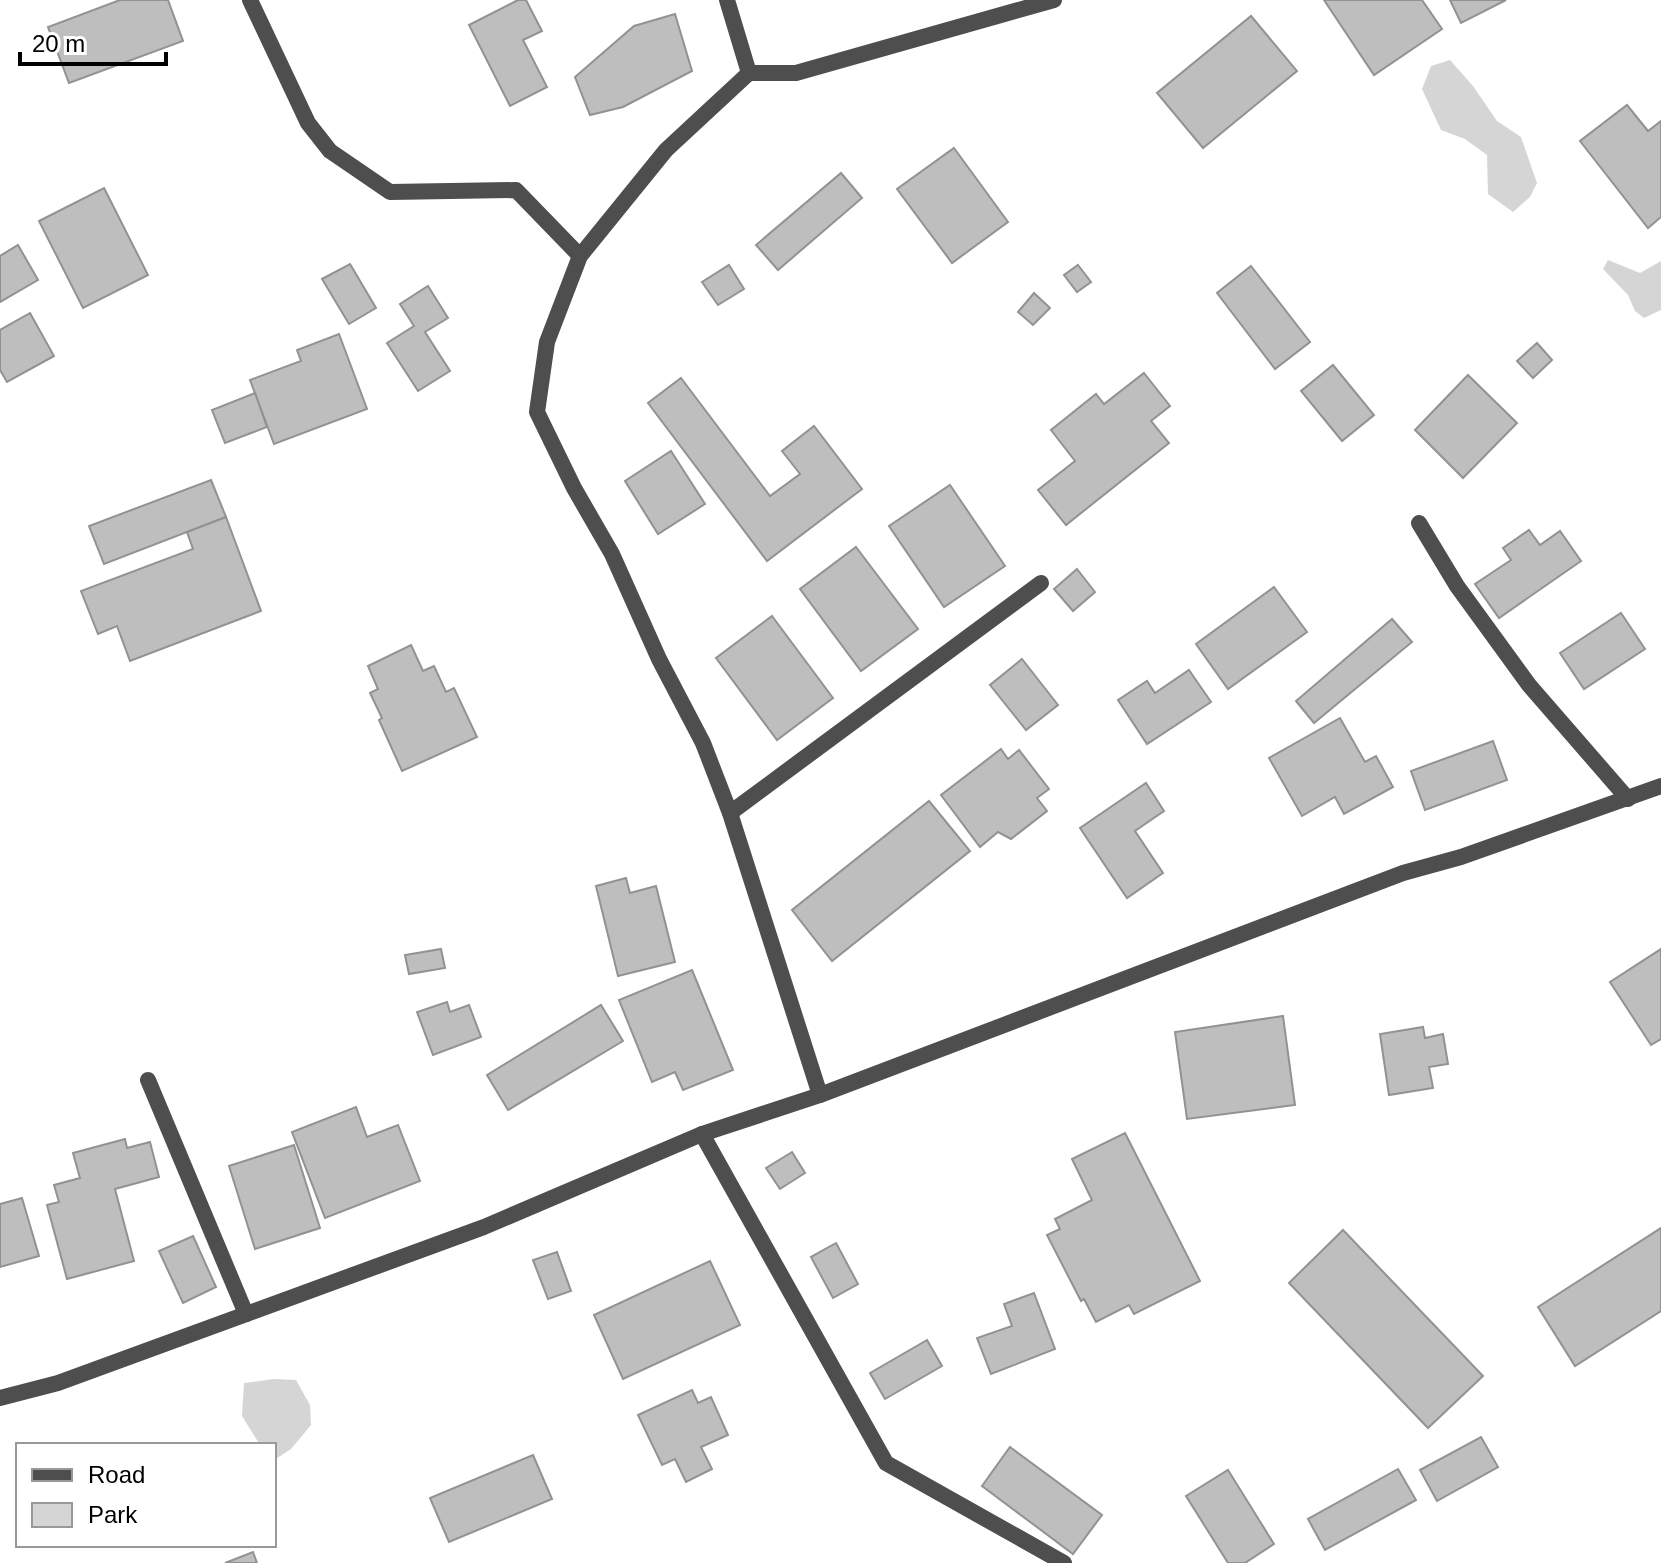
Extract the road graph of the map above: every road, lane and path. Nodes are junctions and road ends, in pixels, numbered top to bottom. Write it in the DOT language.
graph roads {
  1 [pos="250,0"];
  2 [pos="727,0"];
  3 [pos="1054,0"];
  4 [pos="749,73"];
  5 [pos="580,256"];
  6 [pos="1419,523"];
  7 [pos="1041,583"];
  8 [pos="1661,786"];
  9 [pos="1628,799"];
  10 [pos="730,813"];
  11 [pos="148,1080"];
  12 [pos="820,1095"];
  13 [pos="702,1134"];
  14 [pos="246,1314"];
  15 [pos="0,1398"];
  16 [pos="1064,1563"];
  1 -- 5 [label="street"];
  2 -- 4 [label="street"];
  3 -- 4 [label="street"];
  4 -- 5 [label="street"];
  5 -- 10 [label="street"];
  6 -- 9 [label="street"];
  7 -- 10 [label="street"];
  8 -- 9 [label="street"];
  9 -- 12 [label="street"];
  10 -- 12 [label="street"];
  11 -- 14 [label="street"];
  12 -- 13 [label="street"];
  13 -- 14 [label="street"];
  13 -- 16 [label="street"];
  14 -- 15 [label="street"];
}
